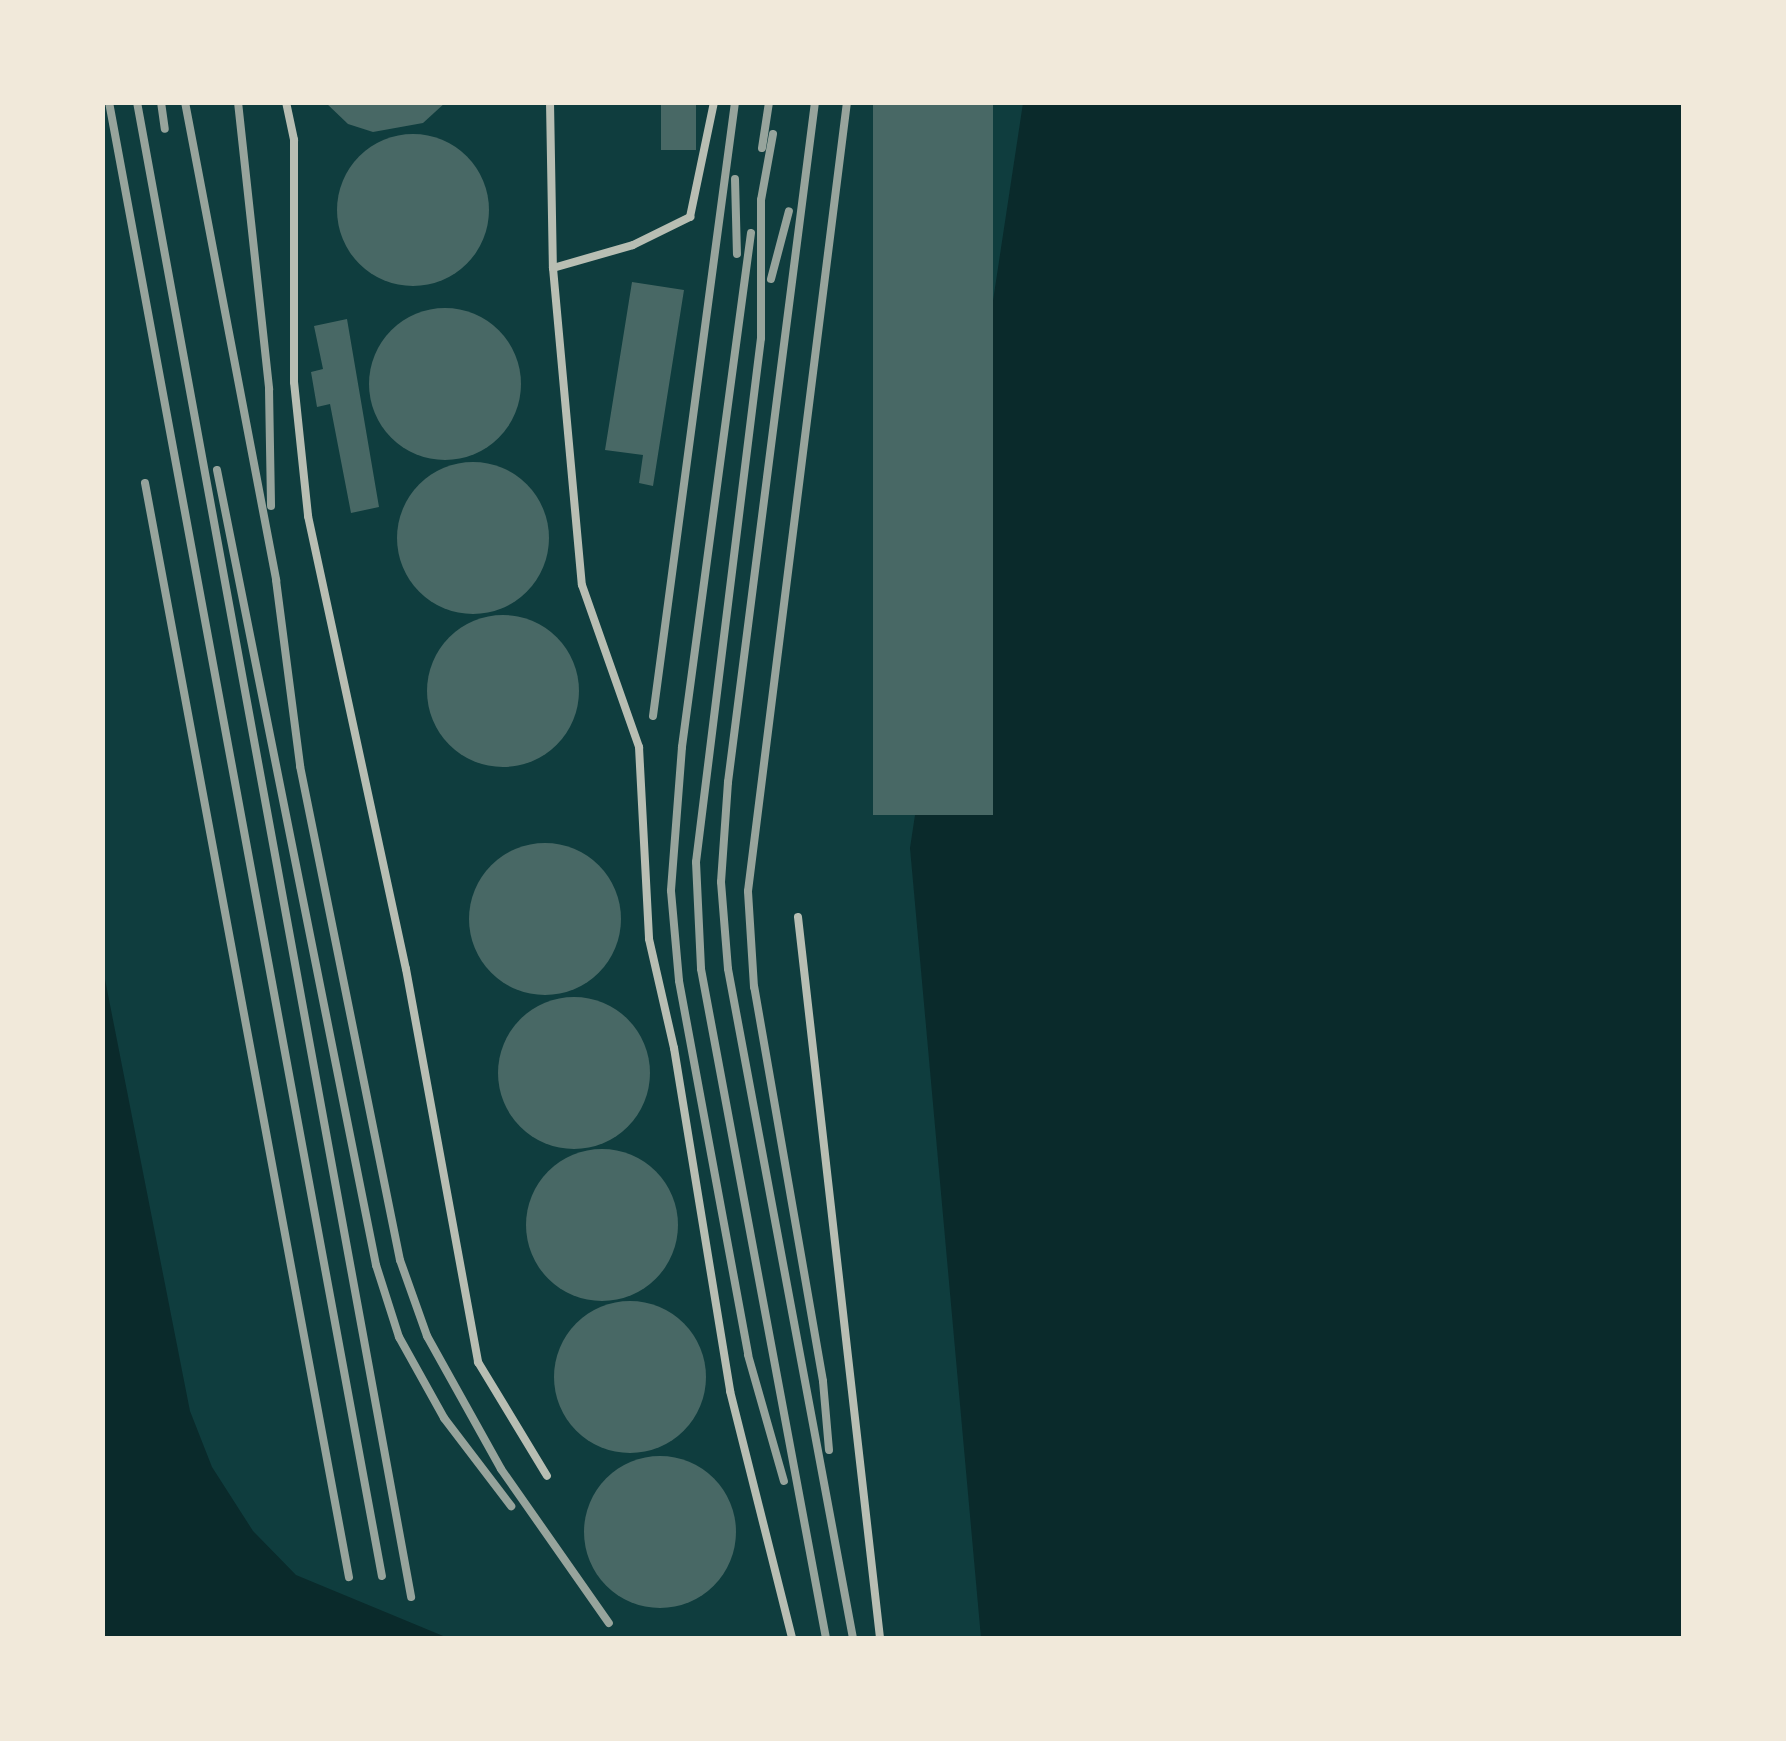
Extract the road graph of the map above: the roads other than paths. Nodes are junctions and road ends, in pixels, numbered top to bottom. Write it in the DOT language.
graph roads {
  1 [pos="286,102"];
  2 [pos="550,102"];
  3 [pos="714,102"];
  4 [pos="552,268"];
  5 [pos="798,917"];
  6 [pos="548,1476"];
  7 [pos="792,1638"];
  8 [pos="880,1638"];
  1 -- 6 [label="lane"];
  2 -- 4 [label="lane"];
  3 -- 4 [label="lane"];
  4 -- 7 [label="lane"];
  5 -- 8 [label="lane"];
}
